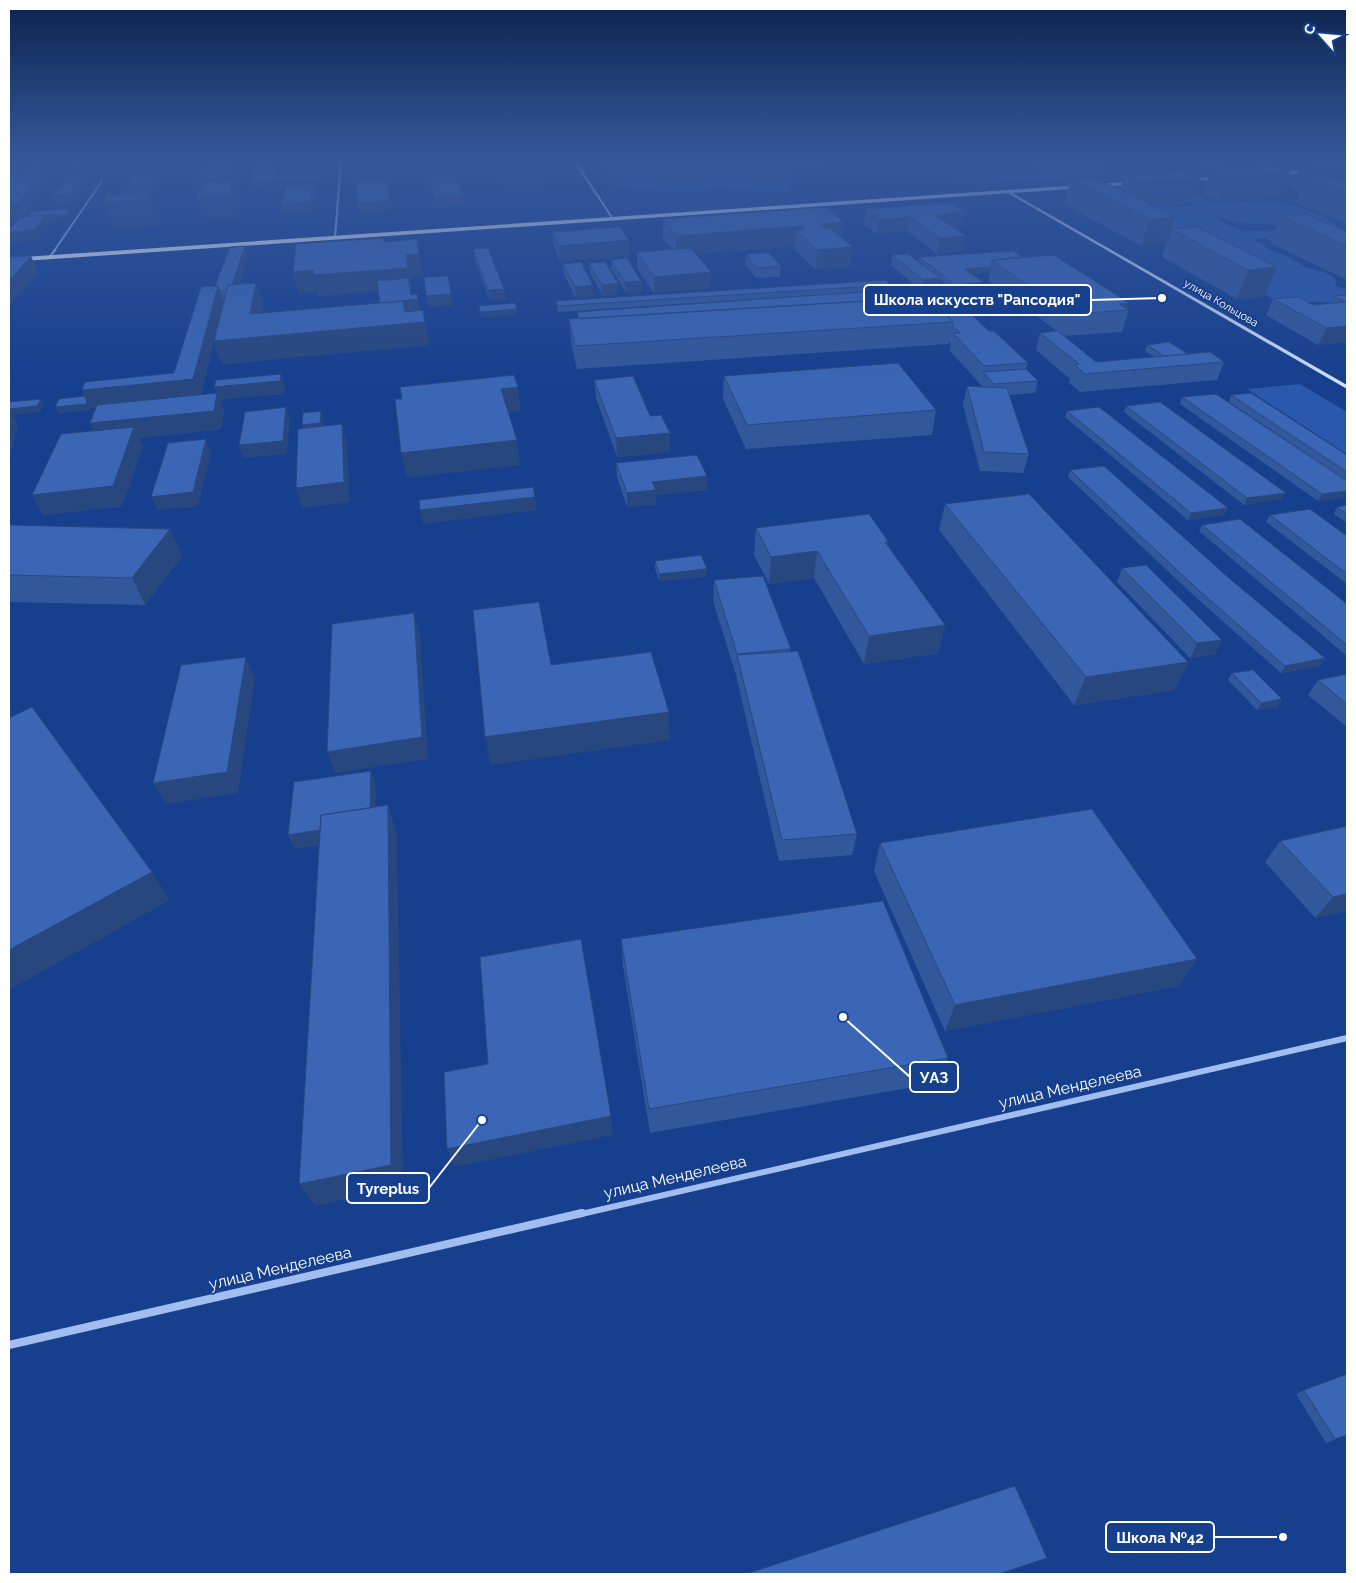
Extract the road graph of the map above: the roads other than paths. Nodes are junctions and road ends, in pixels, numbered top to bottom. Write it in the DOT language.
graph roads {
  1 [pos="66,234"];
  2 [pos="335,234"];
  3 [pos="392,234"];
  4 [pos="1081,234"];
  5 [pos="335,238"];
  6 [pos="49,258"];
  7 [pos="9,260"];
  8 [pos="1347,387"];
  9 [pos="1347,1038"];
  10 [pos="9,1345"];
  1 -- 6 [label="street"];
  2 -- 5 [label="street"];
  3 -- 5 [label="highway"];
  4 -- 8 [label="main road, улица Кольцова"];
  5 -- 6 [label="highway"];
  6 -- 7 [label="highway"];
  9 -- 10 [label="street, улица Менделеева"];
}
